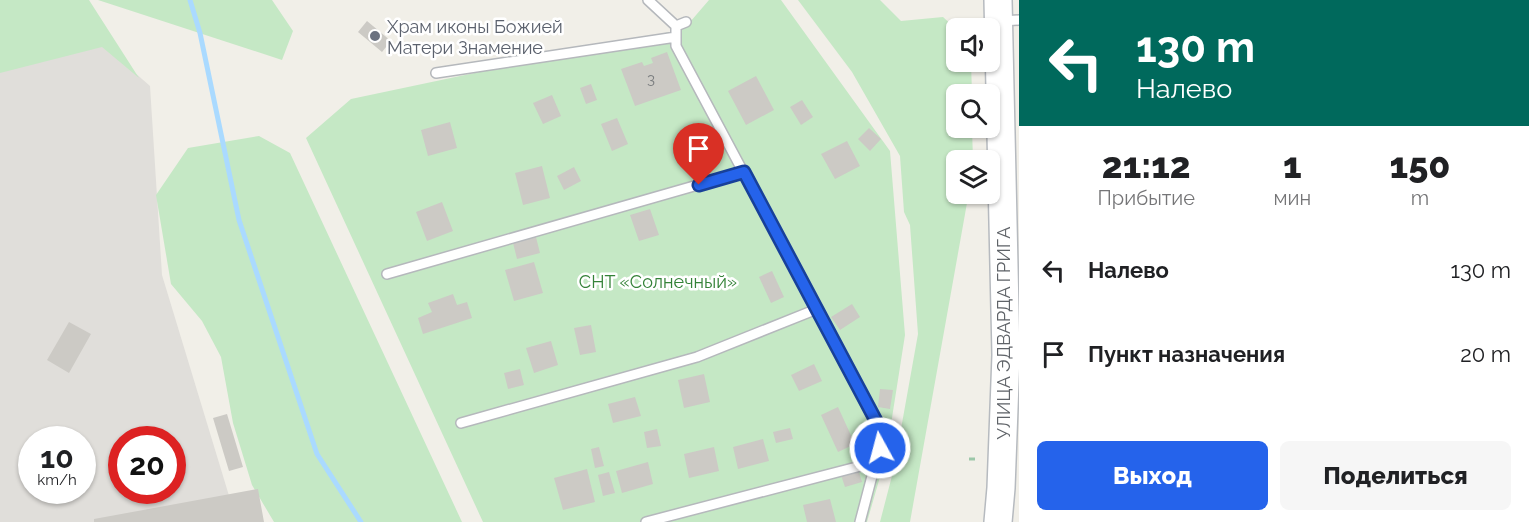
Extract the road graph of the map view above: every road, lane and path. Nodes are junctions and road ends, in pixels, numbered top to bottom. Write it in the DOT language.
graph roads {
  1 [pos="648,0"];
  2 [pos="1005,14"];
  3 [pos="686,22"];
  4 [pos="676,26"];
  5 [pos="676,37"];
  6 [pos="436,73"];
  7 [pos="744,172"];
  8 [pos="387,274"];
  9 [pos="817,309"];
  10 [pos="461,423"];
  11 [pos="969,459"];
  12 [pos="978,459"];
  13 [pos="876,462"];
  14 [pos="646,522"];
  15 [pos="860,522"];
  16 [pos="998,522"];
  1 -- 4 [label="lane"];
  2 -- 16 [label="street, УЛИЦА ЭДВАРДА ГРИГА"];
  3 -- 4 [label="lane"];
  4 -- 5 [label="lane"];
  5 -- 6 [label="lane"];
  5 -- 7 [label="lane"];
  7 -- 8 [label="lane"];
  7 -- 9 [label="lane"];
  9 -- 10 [label="lane"];
  9 -- 13 [label="lane"];
  11 -- 12 [label="path"];
  13 -- 14 [label="lane"];
  13 -- 15 [label="lane"];
}
